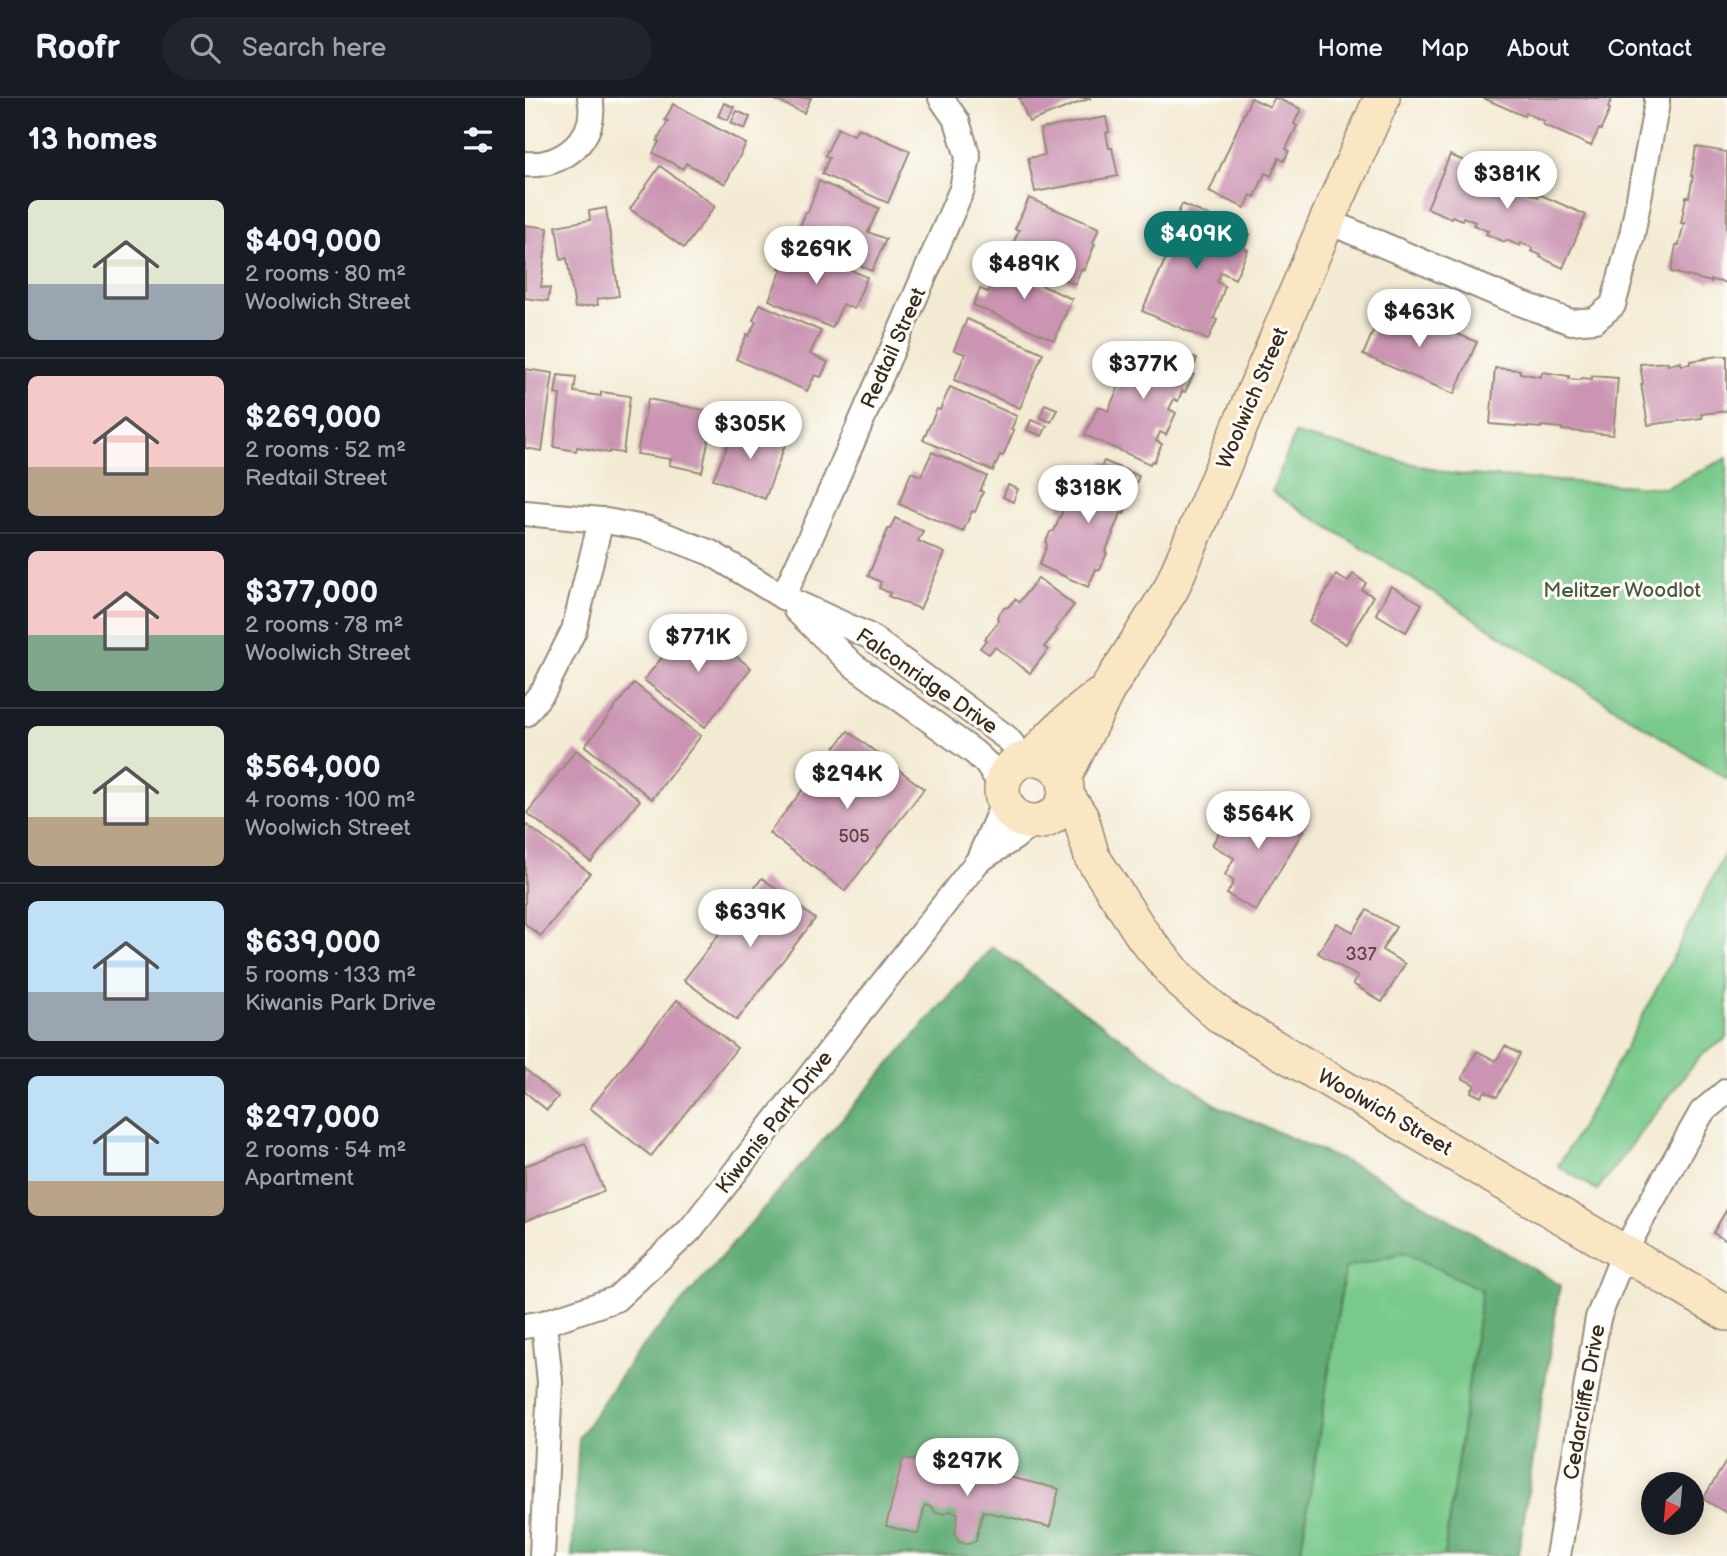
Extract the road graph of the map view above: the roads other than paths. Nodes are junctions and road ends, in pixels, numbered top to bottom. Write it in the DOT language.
graph roads {
  1 [pos="590,98"];
  2 [pos="941,98"];
  3 [pos="1382,98"];
  4 [pos="1657,98"];
  5 [pos="525,164"];
  6 [pos="1327,221"];
  7 [pos="525,513"];
  8 [pos="601,520"];
  9 [pos="783,597"];
  10 [pos="1107,690"];
  11 [pos="525,713"];
  12 [pos="1030,758"];
  13 [pos="1065,786"];
  14 [pos="1003,794"];
  15 [pos="1038,822"];
  16 [pos="1092,857"];
  17 [pos="978,860"];
  18 [pos="1727,1091"];
  19 [pos="1624,1253"];
  20 [pos="1727,1313"];
  21 [pos="535,1324"];
  22 [pos="542,1556"];
  23 [pos="1558,1556"];
  1 -- 5 [label="street"];
  2 -- 9 [label="street, Redtail Street"];
  3 -- 6 [label="street, Woolwich Street"];
  4 -- 6 [label="street"];
  6 -- 10 [label="street, Woolwich Street"];
  7 -- 8 [label="street, Falconridge Drive"];
  8 -- 9 [label="street, Falconridge Drive"];
  8 -- 11 [label="street"];
  9 -- 12 [label="street, Falconridge Drive"];
  9 -- 14 [label="street, Falconridge Drive"];
  10 -- 12 [label="street, Woolwich Street"];
  10 -- 13 [label="street, Woolwich Street"];
  12 -- 13 [label="street, Woolwich Street"];
  12 -- 14 [label="street, Woolwich Street"];
  13 -- 15 [label="street, Woolwich Street"];
  13 -- 16 [label="street, Woolwich Street"];
  14 -- 15 [label="street, Woolwich Street"];
  14 -- 17 [label="street, Kiwanis Park Drive"];
  15 -- 16 [label="street, Woolwich Street"];
  15 -- 17 [label="street, Kiwanis Park Drive"];
  16 -- 19 [label="street, Woolwich Street"];
  17 -- 21 [label="street, Kiwanis Park Drive"];
  18 -- 19 [label="street, Cedarcliffe Drive"];
  19 -- 20 [label="street, Woolwich Street"];
  19 -- 23 [label="street, Cedarcliffe Drive"];
  21 -- 22 [label="street"];
}
